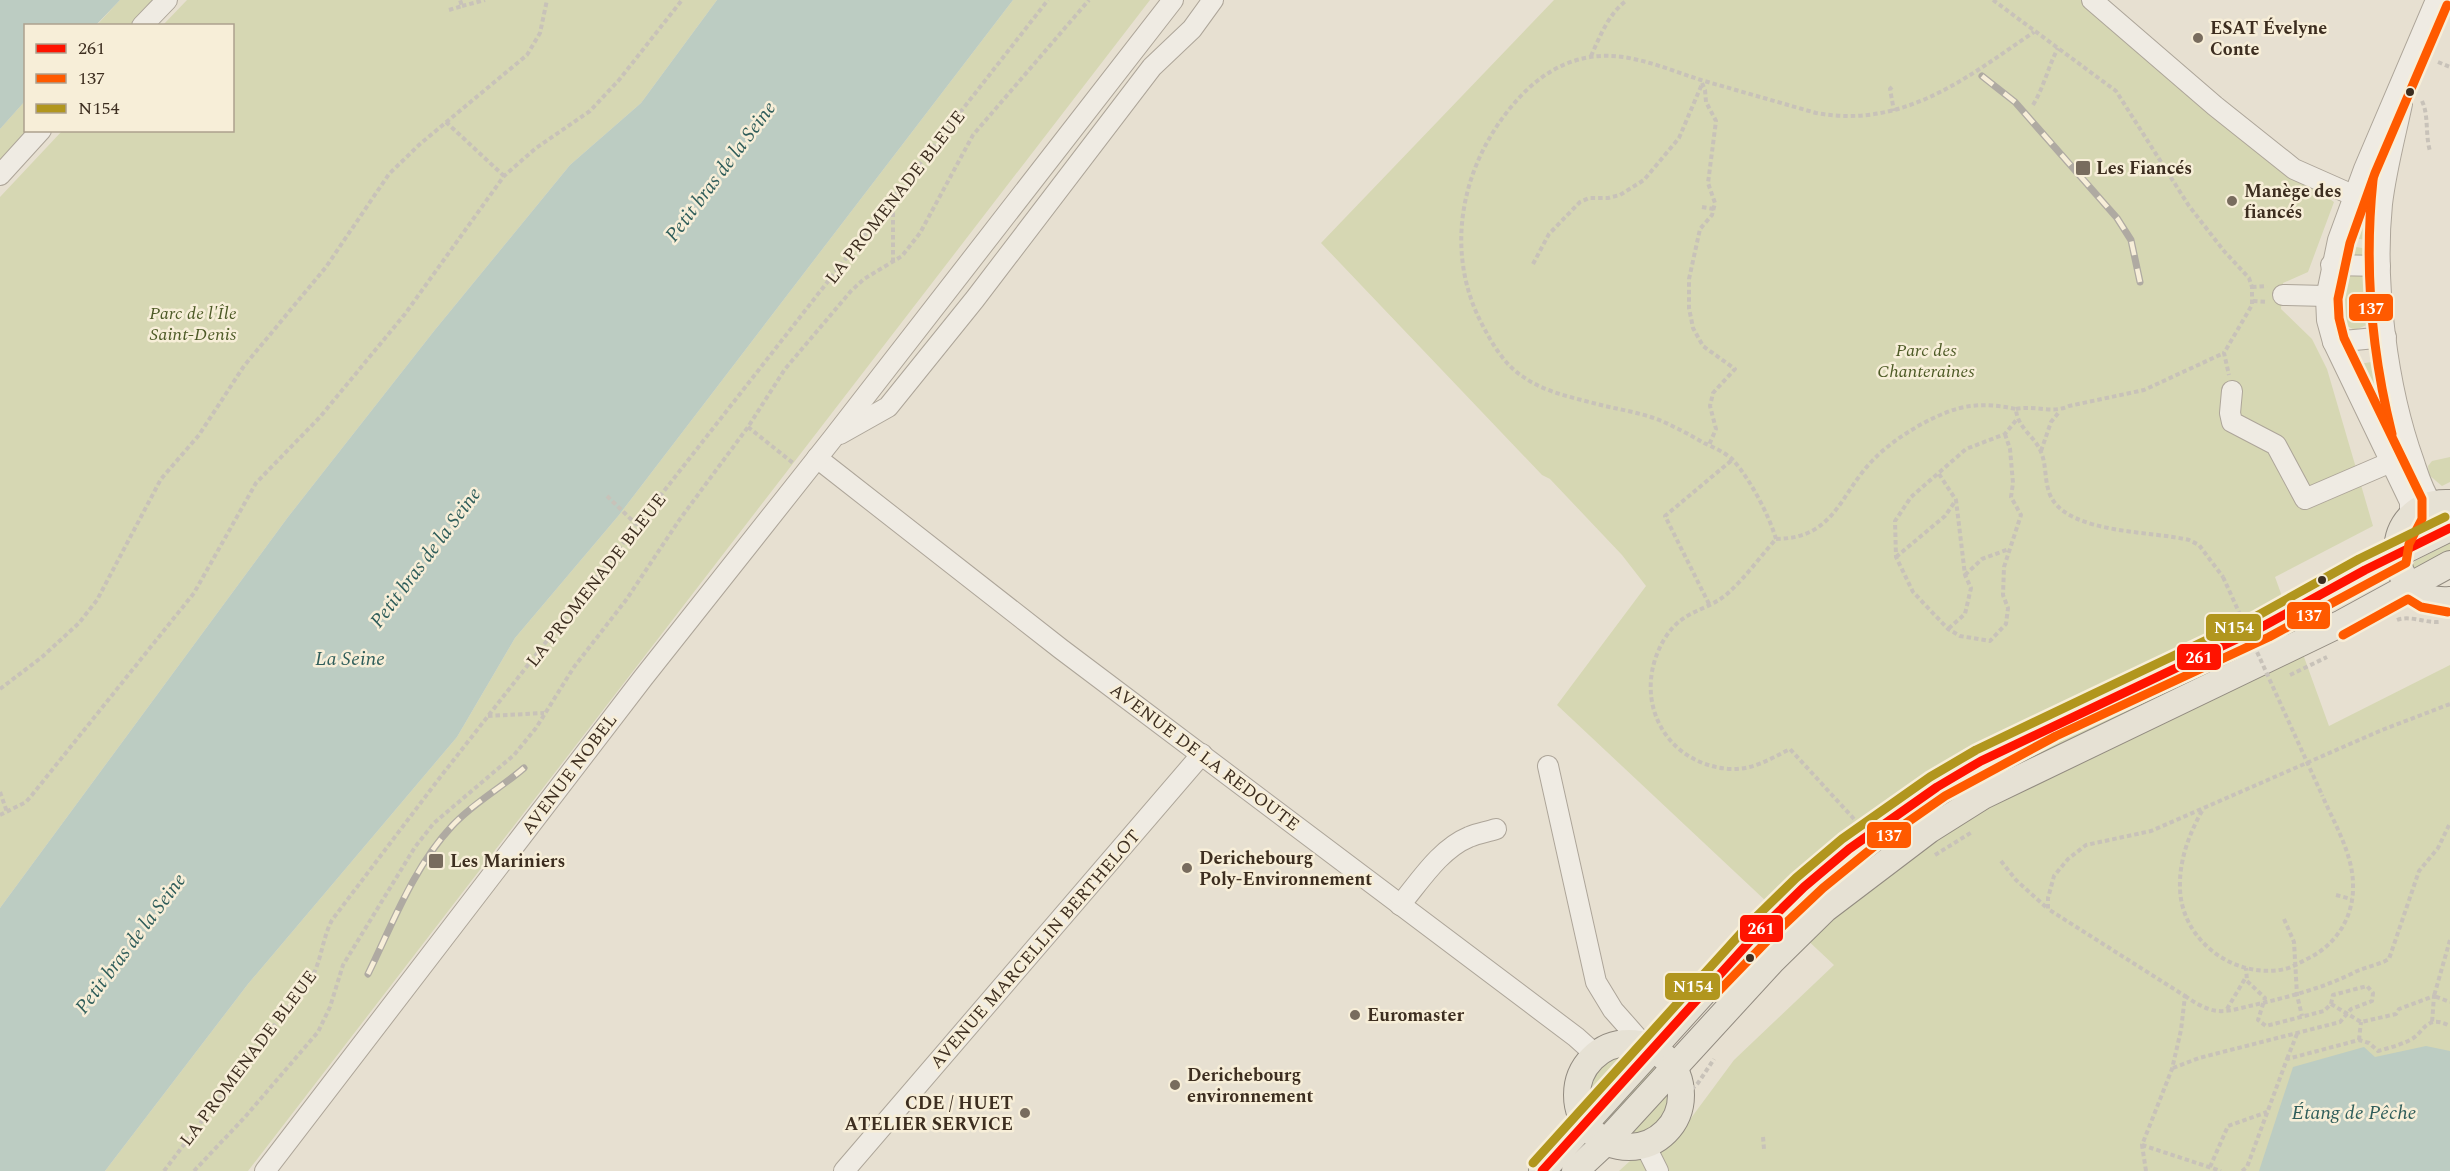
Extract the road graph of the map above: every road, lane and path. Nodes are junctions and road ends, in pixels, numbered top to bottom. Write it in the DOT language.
graph roads {
  1 [pos="167,0"];
  2 [pos="460,0"];
  3 [pos="485,0"];
  4 [pos="547,0"];
  5 [pos="682,0"];
  6 [pos="1048,0"];
  7 [pos="1089,0"];
  8 [pos="1173,0"];
  9 [pos="1213,0"];
  10 [pos="1627,0"];
  11 [pos="1993,0"];
  12 [pos="2092,0"];
  13 [pos="2436,0"];
  14 [pos="462,6"];
  15 [pos="449,10"];
  16 [pos="144,24"];
  17 [pos="2034,32"];
  18 [pos="2058,48"];
  19 [pos="1591,56"];
  20 [pos="2413,58"];
  21 [pos="2438,62"];
  22 [pos="2450,67"];
  23 [pos="1702,82"];
  24 [pos="1892,87"];
  25 [pos="2419,95"];
  26 [pos="2033,105"];
  27 [pos="1894,111"];
  28 [pos="446,122"];
  29 [pos="39,132"];
  30 [pos="2430,151"];
  31 [pos="0,175"];
  32 [pos="504,176"];
  33 [pos="2353,196"];
  34 [pos="893,199"];
  35 [pos="2382,206"];
  36 [pos="1702,207"];
  37 [pos="1714,209"];
  38 [pos="893,263"];
  39 [pos="1533,264"];
  40 [pos="2331,265"];
  41 [pos="2380,266"];
  42 [pos="2283,295"];
  43 [pos="2326,296"];
  44 [pos="2386,337"];
  45 [pos="2333,342"];
  46 [pos="2224,353"];
  47 [pos="2232,391"];
  48 [pos="2016,409"];
  49 [pos="2059,411"];
  50 [pos="2017,419"];
  51 [pos="748,427"];
  52 [pos="2005,434"];
  53 [pos="833,438"];
  54 [pos="1709,445"];
  55 [pos="2041,452"];
  56 [pos="1732,459"];
  57 [pos="2391,462"];
  58 [pos="811,466"];
  59 [pos="1939,474"];
  60 [pos="607,496"];
  61 [pos="1956,500"];
  62 [pos="2441,503"];
  63 [pos="2410,517"];
  64 [pos="638,526"];
  65 [pos="2450,528"];
  66 [pos="1776,539"];
  67 [pos="2010,549"];
  68 [pos="2396,556"];
  69 [pos="1896,557"];
  70 [pos="2450,564"];
  71 [pos="1965,575"];
  72 [pos="2409,585"];
  73 [pos="1709,604"];
  74 [pos="2449,609"];
  75 [pos="2391,622"];
  76 [pos="1948,629"];
  77 [pos="2328,656"];
  78 [pos="2286,677"];
  79 [pos="2275,682"];
  80 [pos="2264,687"];
  81 [pos="0,688"];
  82 [pos="2450,704"];
  83 [pos="545,713"];
  84 [pos="488,716"];
  85 [pos="1202,754"];
  86 [pos="1548,766"];
  87 [pos="0,792"];
  88 [pos="2202,810"];
  89 [pos="7,812"];
  90 [pos="0,815"];
  91 [pos="2450,823"];
  92 [pos="1860,825"];
  93 [pos="1979,827"];
  94 [pos="1496,829"];
  95 [pos="1929,859"];
  96 [pos="2001,861"];
  97 [pos="2336,896"];
  98 [pos="2351,899"];
  99 [pos="1400,905"];
  100 [pos="2048,909"];
  101 [pos="2284,919"];
  102 [pos="2450,940"];
  103 [pos="2295,965"];
  104 [pos="2246,968"];
  105 [pos="2246,977"];
  106 [pos="2297,995"];
  107 [pos="2185,996"];
  108 [pos="2434,996"];
  109 [pos="2265,1002"];
  110 [pos="2450,1002"];
  111 [pos="2331,1004"];
  112 [pos="2227,1010"];
  113 [pos="2345,1014"];
  114 [pos="2302,1016"];
  115 [pos="2361,1022"];
  116 [pos="2432,1023"];
  117 [pos="2450,1026"];
  118 [pos="2297,1033"];
  119 [pos="2359,1040"];
  120 [pos="1647,1046"];
  121 [pos="1595,1054"];
  122 [pos="1716,1055"];
  123 [pos="2287,1059"];
  124 [pos="1673,1067"];
  125 [pos="2172,1069"];
  126 [pos="1681,1100"];
  127 [pos="2267,1112"];
  128 [pos="1584,1125"];
  129 [pos="1763,1137"];
  130 [pos="1605,1143"];
  131 [pos="1645,1145"];
  132 [pos="2142,1145"];
  133 [pos="1764,1149"];
  134 [pos="2210,1167"];
  135 [pos="2247,1167"];
  136 [pos="164,1171"];
  137 [pos="194,1171"];
  138 [pos="265,1171"];
  139 [pos="844,1171"];
  140 [pos="1542,1171"];
  141 [pos="1575,1171"];
  142 [pos="1658,1171"];
  143 [pos="2146,1171"];
  144 [pos="2221,1171"];
  145 [pos="2242,1171"];
  146 [pos="2251,1171"];
  1 -- 16 [label="street"];
  2 -- 14 [label="path"];
  3 -- 14 [label="path"];
  4 -- 28 [label="path"];
  5 -- 32 [label="path"];
  6 -- 34 [label="path, LA PROMENADE BLEUE"];
  7 -- 38 [label="path"];
  8 -- 53 [label="street, AVENUE NOBEL"];
  9 -- 53 [label="street"];
  10 -- 19 [label="path"];
  11 -- 17 [label="path"];
  12 -- 33 [label="street"];
  13 -- 20 [label="street"];
  14 -- 15 [label="path"];
  17 -- 18 [label="path"];
  17 -- 27 [label="path"];
  18 -- 26 [label="path"];
  18 -- 46 [label="path"];
  19 -- 23 [label="path"];
  19 -- 54 [label="path"];
  20 -- 33 [label="street"];
  20 -- 35 [label="street"];
  21 -- 22 [label="path"];
  23 -- 27 [label="path"];
  23 -- 37 [label="path"];
  23 -- 39 [label="path"];
  24 -- 27 [label="path"];
  25 -- 30 [label="path"];
  28 -- 32 [label="path"];
  28 -- 81 [label="path"];
  29 -- 31 [label="street"];
  32 -- 89 [label="path"];
  33 -- 35 [label="street"];
  33 -- 40 [label="street"];
  34 -- 38 [label="path"];
  34 -- 64 [label="path, LA PROMENADE BLEUE"];
  35 -- 41 [label="street"];
  36 -- 37 [label="path"];
  37 -- 54 [label="path"];
  38 -- 51 [label="path"];
  40 -- 41 [label="street"];
  40 -- 43 [label="street"];
  41 -- 44 [label="street"];
  42 -- 43 [label="street"];
  43 -- 45 [label="street"];
  44 -- 45 [label="street"];
  44 -- 62 [label="street"];
  45 -- 57 [label="street"];
  46 -- 47 [label="path"];
  46 -- 49 [label="path"];
  47 -- 57 [label="street"];
  48 -- 49 [label="path"];
  48 -- 50 [label="path"];
  48 -- 66 [label="path"];
  49 -- 55 [label="path"];
  50 -- 52 [label="path"];
  50 -- 55 [label="path"];
  51 -- 58 [label="path"];
  51 -- 83 [label="path"];
  52 -- 59 [label="path"];
  52 -- 67 [label="path"];
  53 -- 58 [label="street, AVENUE NOBEL"];
  54 -- 56 [label="path"];
  55 -- 98 [label="path, bridge"];
  56 -- 66 [label="path"];
  56 -- 73 [label="path"];
  57 -- 63 [label="street"];
  58 -- 85 [label="street, AVENUE DE LA REDOUTE"];
  58 -- 138 [label="street, AVENUE NOBEL"];
  59 -- 61 [label="path"];
  59 -- 69 [label="path"];
  60 -- 64 [label="path"];
  61 -- 69 [label="path"];
  61 -- 71 [label="path"];
  62 -- 63 [label="main road"];
  63 -- 68 [label="main road"];
  64 -- 84 [label="path, LA PROMENADE BLEUE"];
  65 -- 68 [label="main road"];
  66 -- 73 [label="path"];
  67 -- 71 [label="path"];
  67 -- 76 [label="path"];
  68 -- 72 [label="main road"];
  68 -- 120 [label="main road"];
  69 -- 76 [label="path"];
  70 -- 72 [label="main road"];
  71 -- 76 [label="path"];
  72 -- 74 [label="main road"];
  72 -- 124 [label="main road"];
  73 -- 92 [label="path"];
  74 -- 75 [label="path"];
  77 -- 78 [label="path"];
  79 -- 80 [label="path"];
  82 -- 88 [label="path"];
  83 -- 84 [label="path"];
  83 -- 137 [label="path"];
  84 -- 136 [label="path, LA PROMENADE BLEUE"];
  85 -- 99 [label="street, AVENUE DE LA REDOUTE"];
  85 -- 139 [label="street, AVENUE MARCELLIN BERTHELOT"];
  86 -- 120 [label="street"];
  87 -- 89 [label="path"];
  88 -- 100 [label="path"];
  88 -- 104 [label="path"];
  89 -- 90 [label="path"];
  91 -- 106 [label="path"];
  93 -- 95 [label="path"];
  94 -- 99 [label="street"];
  96 -- 100 [label="path"];
  97 -- 98 [label="path"];
  98 -- 103 [label="path"];
  99 -- 121 [label="street, AVENUE DE LA REDOUTE"];
  100 -- 107 [label="path"];
  101 -- 103 [label="path"];
  102 -- 108 [label="path"];
  103 -- 104 [label="path"];
  103 -- 106 [label="path"];
  104 -- 105 [label="path"];
  105 -- 109 [label="path"];
  105 -- 112 [label="path"];
  106 -- 109 [label="path"];
  106 -- 114 [label="path"];
  107 -- 112 [label="path"];
  107 -- 125 [label="path"];
  108 -- 110 [label="path"];
  108 -- 115 [label="path"];
  108 -- 116 [label="path"];
  109 -- 112 [label="path"];
  109 -- 114 [label="path"];
  111 -- 113 [label="path"];
  111 -- 113 [label="path"];
  111 -- 114 [label="path"];
  113 -- 115 [label="path"];
  113 -- 118 [label="path"];
  115 -- 119 [label="path"];
  116 -- 117 [label="path"];
  116 -- 119 [label="path"];
  118 -- 123 [label="path"];
  118 -- 125 [label="path"];
  119 -- 123 [label="path"];
  120 -- 121 [label="main road"];
  120 -- 124 [label="main road"];
  120 -- 128 [label="main road"];
  121 -- 128 [label="main road"];
  122 -- 126 [label="path"];
  123 -- 127 [label="path"];
  124 -- 126 [label="main road"];
  124 -- 130 [label="main road"];
  125 -- 132 [label="path"];
  126 -- 131 [label="main road"];
  127 -- 134 [label="path"];
  127 -- 135 [label="path"];
  128 -- 130 [label="main road"];
  128 -- 140 [label="main road"];
  129 -- 133 [label="path"];
  130 -- 131 [label="main road"];
  130 -- 141 [label="main road"];
  131 -- 142 [label="street"];
  132 -- 134 [label="path"];
  132 -- 143 [label="path"];
  134 -- 144 [label="path"];
  135 -- 145 [label="path"];
  135 -- 146 [label="path"];
}
